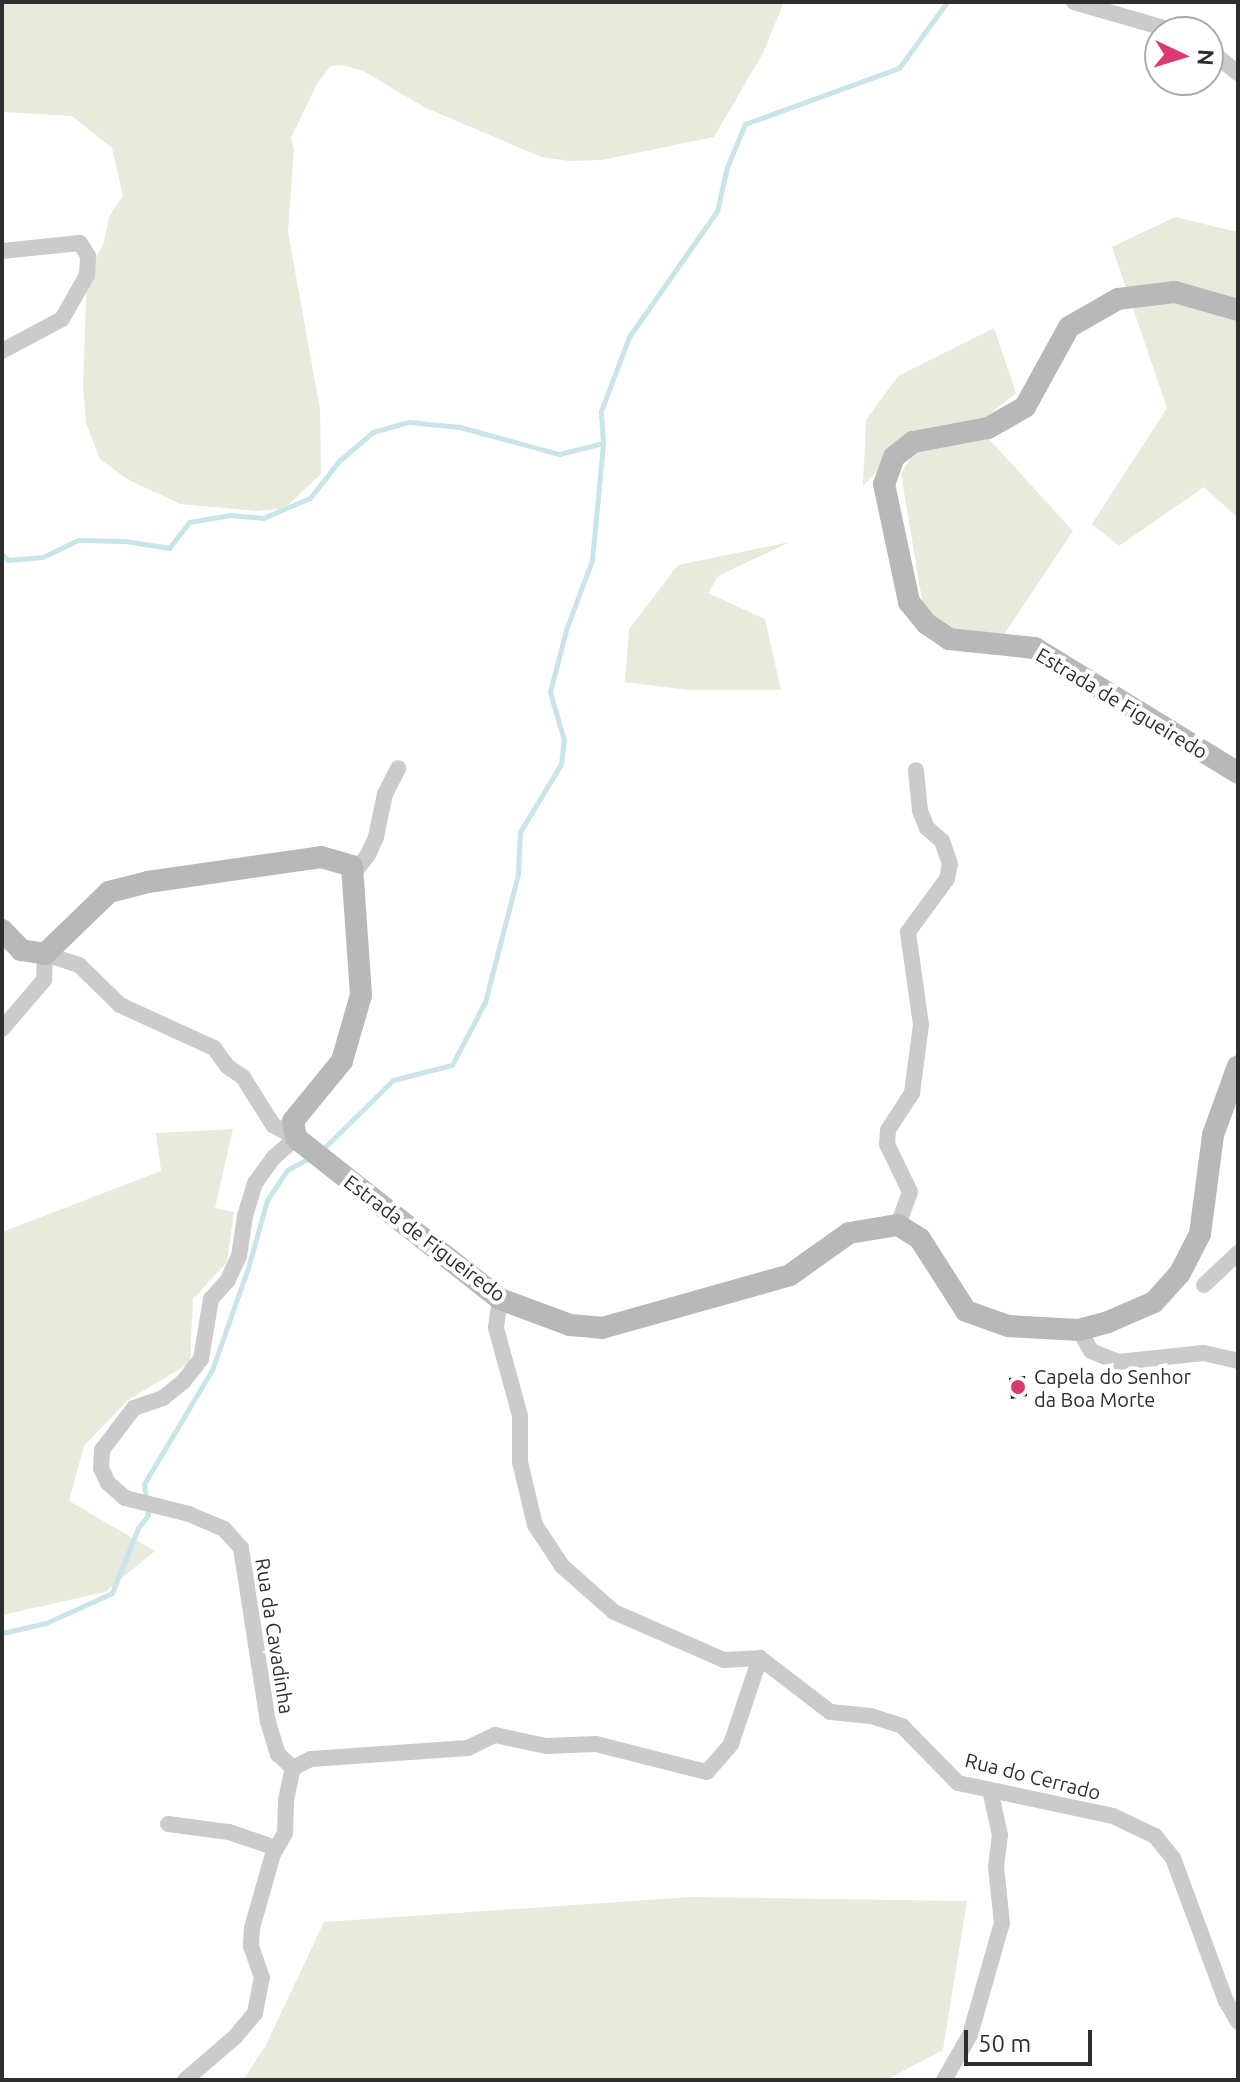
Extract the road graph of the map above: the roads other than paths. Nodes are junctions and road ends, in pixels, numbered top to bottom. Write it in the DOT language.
graph roads {
  1 [pos="1074,2"];
  2 [pos="1144,22"];
  3 [pos="2,251"];
  4 [pos="1238,310"];
  5 [pos="2,351"];
  6 [pos="398,768"];
  7 [pos="916,770"];
  8 [pos="1238,773"];
  9 [pos="353,874"];
  10 [pos="2,930"];
  11 [pos="45,954"];
  12 [pos="2,1029"];
  13 [pos="1238,1066"];
  14 [pos="301,1142"];
  15 [pos="898,1225"];
  16 [pos="1238,1253"];
  17 [pos="1204,1285"];
  18 [pos="500,1299"];
  19 [pos="1079,1330"];
  20 [pos="1238,1361"];
  21 [pos="760,1658"];
  22 [pos="293,1768"];
  23 [pos="990,1790"];
  24 [pos="168,1824"];
  25 [pos="276,1848"];
  26 [pos="1238,2022"];
  27 [pos="185,2080"];
  28 [pos="944,2080"];
  1 -- 2 [label="street"];
  3 -- 5 [label="street"];
  4 -- 8 [label="street, Estrada de Figueiredo"];
  6 -- 9 [label="street"];
  7 -- 15 [label="street"];
  9 -- 11 [label="street"];
  9 -- 14 [label="street"];
  10 -- 11 [label="street"];
  11 -- 12 [label="street"];
  11 -- 14 [label="street"];
  13 -- 19 [label="street"];
  14 -- 18 [label="street, Estrada de Figueiredo"];
  14 -- 22 [label="street, Rua da Cavadinha"];
  15 -- 18 [label="street, Estrada de Figueiredo"];
  15 -- 19 [label="street"];
  16 -- 17 [label="street"];
  18 -- 21 [label="street"];
  19 -- 20 [label="street"];
  21 -- 22 [label="street"];
  21 -- 23 [label="street, Rua do Cerrado"];
  22 -- 25 [label="street"];
  23 -- 26 [label="street, Rua do Cerrado"];
  23 -- 28 [label="street"];
  24 -- 25 [label="street"];
  25 -- 27 [label="street"];
}
